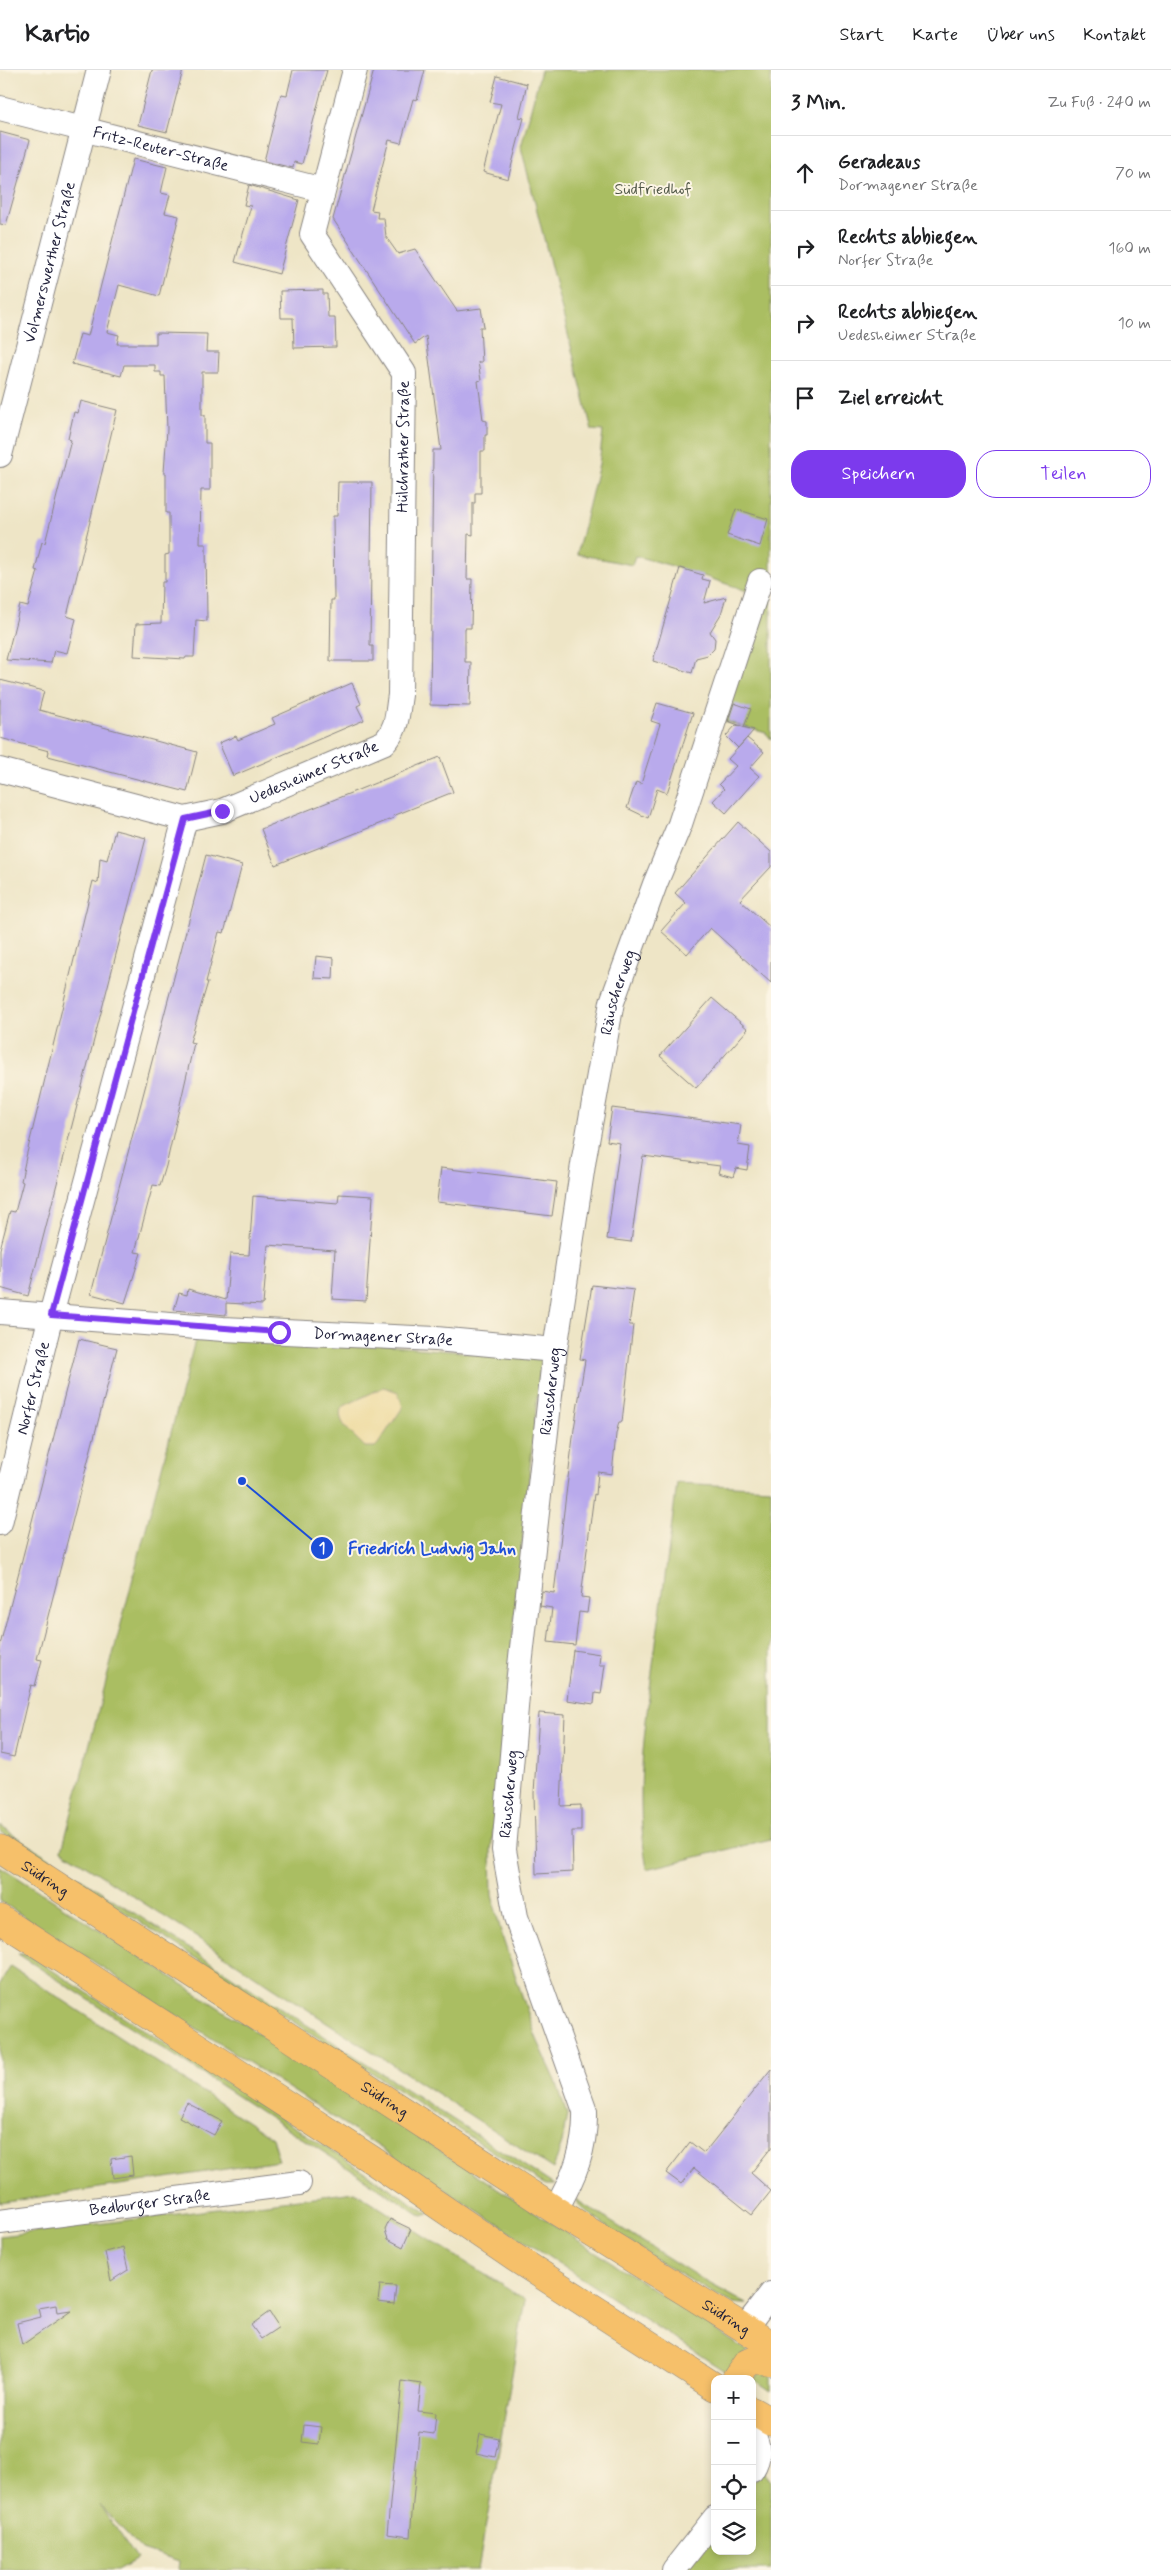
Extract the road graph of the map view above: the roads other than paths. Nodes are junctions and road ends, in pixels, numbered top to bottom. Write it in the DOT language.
graph roads {
  1 [pos="99,70"];
  2 [pos="355,70"];
  3 [pos="0,108"];
  4 [pos="84,129"];
  5 [pos="323,190"];
  6 [pos="0,456"];
  7 [pos="760,581"];
  8 [pos="398,704"];
  9 [pos="0,770"];
  10 [pos="185,819"];
  11 [pos="0,1312"];
  12 [pos="51,1315"];
  13 [pos="555,1350"];
  14 [pos="0,1523"];
  15 [pos="0,1849"];
  16 [pos="0,1919"];
  17 [pos="299,2183"];
  18 [pos="555,2210"];
  19 [pos="0,2222"];
  20 [pos="771,2294"];
  21 [pos="744,2329"];
  22 [pos="771,2345"];
  23 [pos="771,2362"];
  24 [pos="738,2375"];
  25 [pos="711,2384"];
  26 [pos="756,2413"];
  27 [pos="771,2422"];
  28 [pos="756,2442"];
  29 [pos="756,2464"];
  30 [pos="711,2523"];
  31 [pos="674,2570"];
  1 -- 4 [label="street, Volmerswerther Straße"];
  2 -- 5 [label="street, Hülchrather Straße"];
  3 -- 4 [label="street, Fritz-Reuter-Straße"];
  4 -- 5 [label="street, Fritz-Reuter-Straße"];
  4 -- 6 [label="street, Volmerswerther Straße"];
  5 -- 8 [label="street, Hülchrather Straße"];
  7 -- 13 [label="street, Räuscherweg"];
  8 -- 10 [label="street, Uedesheimer Straße"];
  9 -- 10 [label="street, Uedesheimer Straße"];
  10 -- 12 [label="street, Norfer Straße"];
  11 -- 12 [label="street, Dormagener Straße"];
  12 -- 13 [label="street, Dormagener Straße"];
  12 -- 14 [label="street, Norfer Straße"];
  13 -- 18 [label="street, Räuscherweg"];
  15 -- 18 [label="main road, Südring"];
  16 -- 25 [label="main road"];
  17 -- 19 [label="street, Bedburger Straße"];
  18 -- 21 [label="main road, Südring"];
  20 -- 21 [label="street"];
  21 -- 22 [label="main road, Südring"];
  23 -- 24 [label="main road"];
  26 -- 27 [label="main road"];
  28 -- 29 [label="street"];
  30 -- 31 [label="street"];
}
